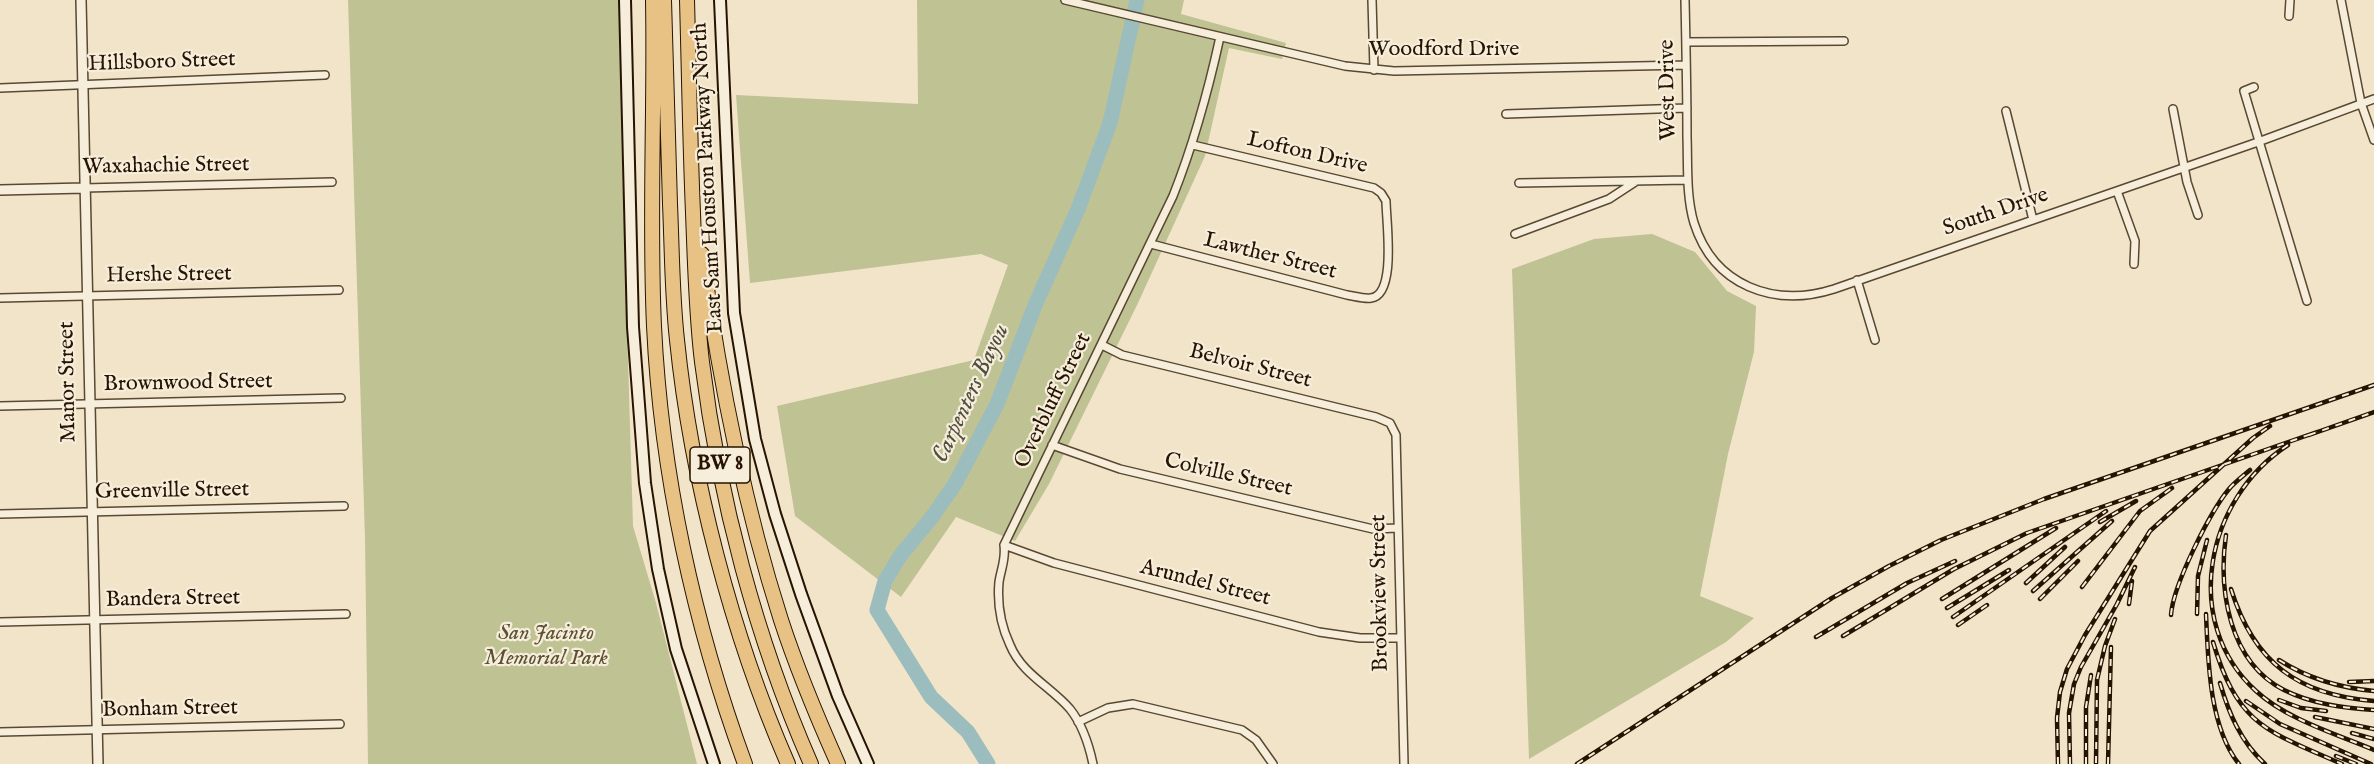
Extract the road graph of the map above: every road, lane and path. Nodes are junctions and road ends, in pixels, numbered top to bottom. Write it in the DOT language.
graph roads {
  1 [pos="81,0"];
  2 [pos="625,0"];
  3 [pos="653,0"];
  4 [pos="664,0"];
  5 [pos="687,0"];
  6 [pos="720,0"];
  7 [pos="1065,0"];
  8 [pos="1372,0"];
  9 [pos="1685,0"];
  10 [pos="2290,0"];
  11 [pos="2341,0"];
  12 [pos="2289,16"];
  13 [pos="1220,37"];
  14 [pos="1844,41"];
  15 [pos="1686,42"];
  16 [pos="1686,65"];
  17 [pos="1374,70"];
  18 [pos="325,75"];
  19 [pos="82,84"];
  20 [pos="2254,87"];
  21 [pos="0,88"];
  22 [pos="2374,99"];
  23 [pos="2361,103"];
  24 [pos="1687,108"];
  25 [pos="2173,109"];
  26 [pos="2006,111"];
  27 [pos="1506,114"];
  28 [pos="2374,140"];
  29 [pos="2258,142"];
  30 [pos="1193,145"];
  31 [pos="691,154"];
  32 [pos="2186,167"];
  33 [pos="1688,180"];
  34 [pos="333,182"];
  35 [pos="1635,182"];
  36 [pos="1519,183"];
  37 [pos="84,188"];
  38 [pos="0,190"];
  39 [pos="2117,191"];
  40 [pos="2198,215"];
  41 [pos="2033,220"];
  42 [pos="1515,234"];
  43 [pos="1151,244"];
  44 [pos="2134,264"];
  45 [pos="1857,280"];
  46 [pos="339,290"];
  47 [pos="1380,293"];
  48 [pos="87,296"];
  49 [pos="0,298"];
  50 [pos="2307,301"];
  51 [pos="1875,340"];
  52 [pos="1101,345"];
  53 [pos="342,398"];
  54 [pos="90,404"];
  55 [pos="0,406"];
  56 [pos="1390,423"];
  57 [pos="1052,445"];
  58 [pos="344,506"];
  59 [pos="92,512"];
  60 [pos="0,514"];
  61 [pos="1398,528"];
  62 [pos="1004,545"];
  63 [pos="346,614"];
  64 [pos="94,620"];
  65 [pos="0,622"];
  66 [pos="1401,638"];
  67 [pos="1078,722"];
  68 [pos="340,724"];
  69 [pos="97,729"];
  70 [pos="0,732"];
  71 [pos="98,764"];
  72 [pos="714,764"];
  73 [pos="745,764"];
  74 [pos="788,764"];
  75 [pos="811,764"];
  76 [pos="838,764"];
  77 [pos="868,764"];
  78 [pos="1093,764"];
  79 [pos="1273,764"];
  80 [pos="1404,764"];
  1 -- 19 [label="street, Manor Street"];
  2 -- 72 [label="main road"];
  3 -- 73 [label="highway"];
  4 -- 74 [label="highway, East Sam Houston Parkway North / BW 8"];
  5 -- 31 [label="highway, East Sam Houston Parkway North / BW 8"];
  6 -- 77 [label="main road, East Sam Houston Parkway North / BW 8"];
  7 -- 13 [label="street, Woodford Drive"];
  8 -- 17 [label="street"];
  9 -- 15 [label="street, West Drive"];
  10 -- 12 [label="street"];
  11 -- 23 [label="street"];
  13 -- 17 [label="street, Woodford Drive"];
  13 -- 30 [label="street, Overbluff Street"];
  14 -- 15 [label="street"];
  15 -- 16 [label="street, West Drive"];
  16 -- 17 [label="street, Woodford Drive"];
  16 -- 24 [label="street, West Drive"];
  18 -- 19 [label="street, Hillsboro Street"];
  19 -- 21 [label="street, Hillsboro Street"];
  19 -- 37 [label="street, Manor Street"];
  20 -- 29 [label="street"];
  22 -- 23 [label="street, South Drive"];
  23 -- 28 [label="street"];
  23 -- 29 [label="street, South Drive"];
  24 -- 27 [label="street"];
  24 -- 33 [label="street, West Drive"];
  25 -- 32 [label="street"];
  26 -- 41 [label="street"];
  29 -- 32 [label="street, South Drive"];
  29 -- 50 [label="street"];
  30 -- 43 [label="street, Overbluff Street"];
  30 -- 47 [label="street, Lofton Drive"];
  31 -- 75 [label="highway, East Sam Houston Parkway North / BW 8"];
  31 -- 76 [label="highway"];
  32 -- 39 [label="street, South Drive"];
  32 -- 40 [label="street"];
  33 -- 35 [label="street"];
  33 -- 45 [label="street, South Drive"];
  34 -- 37 [label="street, Waxahachie Street"];
  35 -- 36 [label="street"];
  35 -- 42 [label="street"];
  37 -- 38 [label="street, Waxahachie Street"];
  37 -- 48 [label="street, Manor Street"];
  39 -- 41 [label="street, South Drive"];
  39 -- 44 [label="street"];
  41 -- 45 [label="street, South Drive"];
  43 -- 47 [label="street, Lawther Street"];
  43 -- 52 [label="street, Overbluff Street"];
  45 -- 51 [label="street"];
  46 -- 48 [label="street, Hershe Street"];
  48 -- 49 [label="street, Hershe Street"];
  48 -- 54 [label="street, Manor Street"];
  52 -- 56 [label="street, Belvoir Street"];
  52 -- 57 [label="street, Overbluff Street"];
  53 -- 54 [label="street, Brownwood Street"];
  54 -- 55 [label="street, Brownwood Street"];
  54 -- 59 [label="street, Manor Street"];
  56 -- 61 [label="street, Brookview Street"];
  57 -- 61 [label="street, Colville Street"];
  57 -- 62 [label="street, Overbluff Street"];
  58 -- 59 [label="street, Greenville Street"];
  59 -- 60 [label="street, Greenville Street"];
  59 -- 64 [label="street, Manor Street"];
  61 -- 66 [label="street, Brookview Street"];
  62 -- 66 [label="street, Arundel Street"];
  62 -- 67 [label="street, Overbluff Street"];
  63 -- 64 [label="street, Bandera Street"];
  64 -- 65 [label="street, Bandera Street"];
  64 -- 69 [label="street, Manor Street"];
  66 -- 80 [label="street, Brookview Street"];
  67 -- 78 [label="street, Overbluff Street"];
  67 -- 79 [label="street"];
  68 -- 69 [label="street, Bonham Street"];
  69 -- 70 [label="street, Bonham Street"];
  69 -- 71 [label="street, Manor Street"];
}
